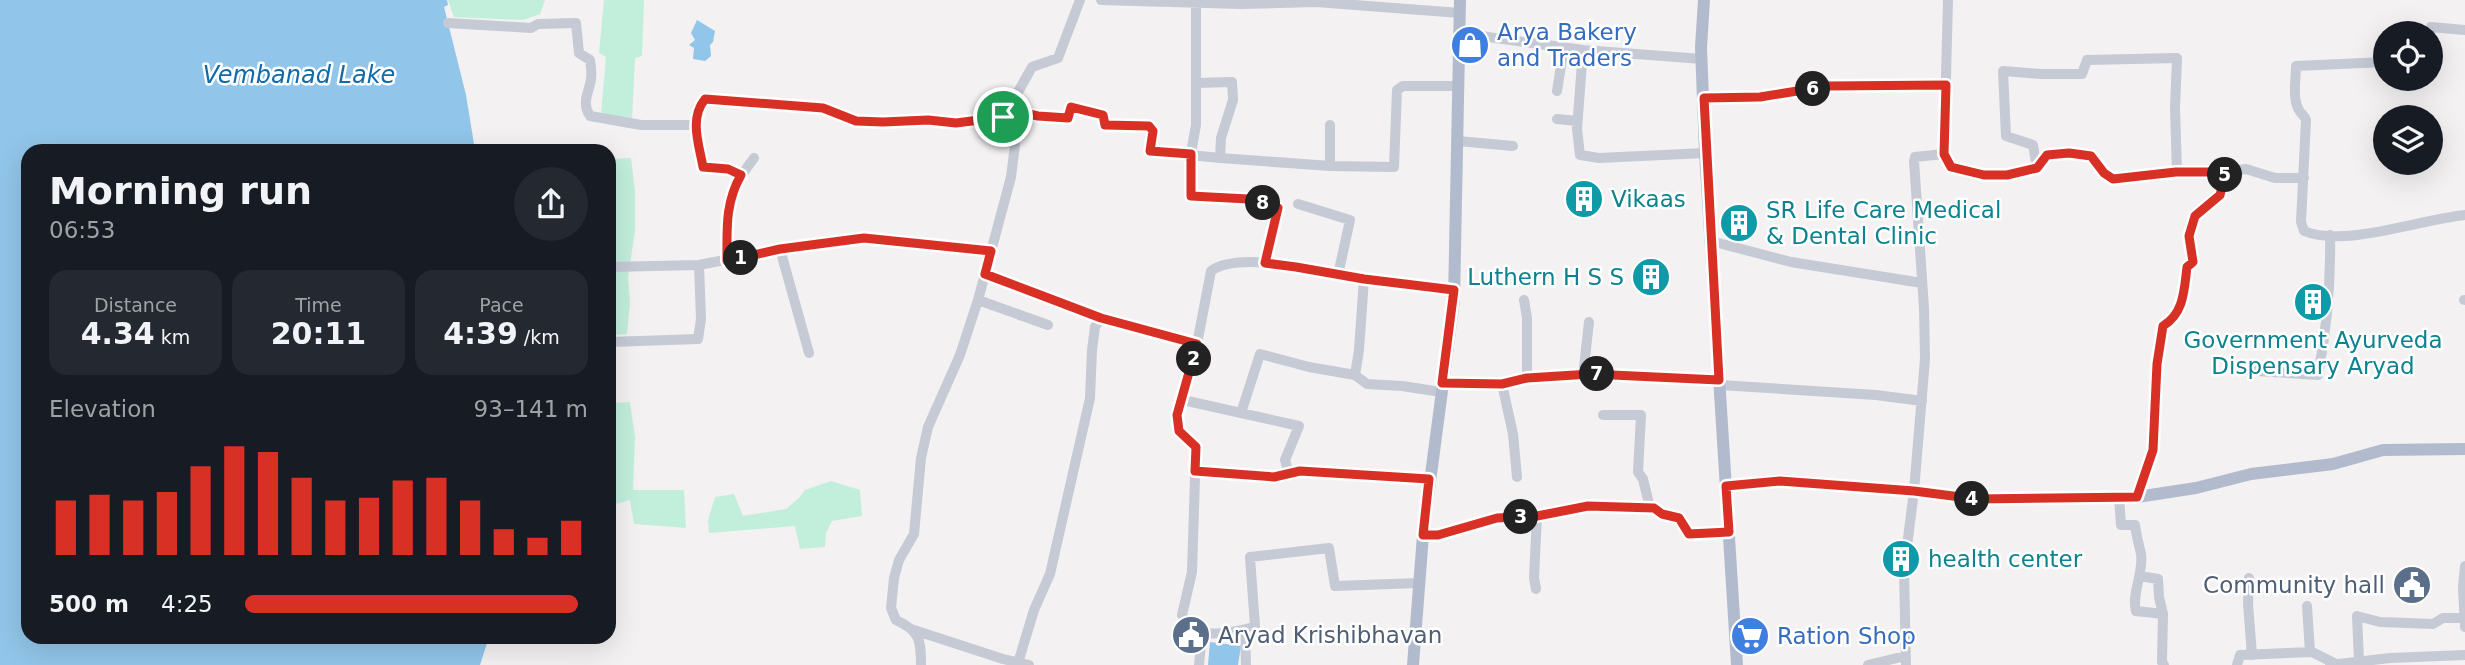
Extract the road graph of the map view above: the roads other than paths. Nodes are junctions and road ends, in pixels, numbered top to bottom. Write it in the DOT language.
graph roads {
  1 [pos="1080,0"];
  2 [pos="1101,0"];
  3 [pos="1704,0"];
  4 [pos="1948,0"];
  5 [pos="1192,1"];
  6 [pos="1337,2"];
  7 [pos="1460,6"];
  8 [pos="448,23"];
  9 [pos="2443,28"];
  10 [pos="2465,30"];
  11 [pos="1459,33"];
  12 [pos="1564,47"];
  13 [pos="1583,50"];
  14 [pos="1702,59"];
  15 [pos="2373,63"];
  16 [pos="1195,83"];
  17 [pos="1946,85"];
  18 [pos="1458,86"];
  19 [pos="1557,91"];
  20 [pos="1704,98"];
  21 [pos="1015,111"];
  22 [pos="1557,119"];
  23 [pos="1577,121"];
  24 [pos="696,125"];
  25 [pos="1331,125"];
  26 [pos="1458,141"];
  27 [pos="1513,146"];
  28 [pos="1705,153"];
  29 [pos="1191,154"];
  30 [pos="1944,154"];
  31 [pos="754,158"];
  32 [pos="1220,158"];
  33 [pos="1330,166"];
  34 [pos="2037,168"];
  35 [pos="2176,172"];
  36 [pos="2226,172"];
  37 [pos="741,175"];
  38 [pos="2304,178"];
  39 [pos="1298,204"];
  40 [pos="2465,215"];
  41 [pos="2330,235"];
  42 [pos="1711,241"];
  43 [pos="780,249"];
  44 [pos="991,251"];
  45 [pos="727,261"];
  46 [pos="1265,263"];
  47 [pos="699,265"];
  48 [pos="616,267"];
  49 [pos="985,274"];
  50 [pos="1338,275"];
  51 [pos="1364,279"];
  52 [pos="1922,283"];
  53 [pos="1454,290"];
  54 [pos="978,300"];
  55 [pos="1524,300"];
  56 [pos="1101,318"];
  57 [pos="1589,322"];
  58 [pos="1048,325"];
  59 [pos="616,342"];
  60 [pos="1197,344"];
  61 [pos="809,353"];
  62 [pos="2256,372"];
  63 [pos="1355,375"];
  64 [pos="1583,376"];
  65 [pos="1527,378"];
  66 [pos="1720,383"];
  67 [pos="1502,384"];
  68 [pos="1441,388"];
  69 [pos="1183,400"];
  70 [pos="1922,401"];
  71 [pos="1241,413"];
  72 [pos="1603,415"];
  73 [pos="2465,449"];
  74 [pos="1195,471"];
  75 [pos="1289,474"];
  76 [pos="1517,477"];
  77 [pos="1429,479"];
  78 [pos="1726,486"];
  79 [pos="1914,491"];
  80 [pos="2119,497"];
  81 [pos="2137,497"];
  82 [pos="1650,508"];
  83 [pos="1537,516"];
  84 [pos="1729,532"];
  85 [pos="1423,535"];
  86 [pos="2465,566"];
  87 [pos="2140,576"];
  88 [pos="2249,578"];
  89 [pos="1419,583"];
  90 [pos="1536,589"];
  91 [pos="2307,606"];
  92 [pos="2163,614"];
  93 [pos="2464,618"];
  94 [pos="2465,627"];
  95 [pos="1245,630"];
  96 [pos="914,631"];
  97 [pos="1202,634"];
  98 [pos="2310,652"];
  99 [pos="2252,655"];
  100 [pos="2465,656"];
  101 [pos="1905,661"];
  102 [pos="2359,661"];
  103 [pos="1024,664"];
  104 [pos="2333,664"];
  105 [pos="920,665"];
  106 [pos="1199,665"];
  107 [pos="1245,665"];
  108 [pos="1413,665"];
  109 [pos="1737,665"];
  110 [pos="1868,665"];
  111 [pos="2164,665"];
  112 [pos="2237,665"];
  1 -- 21 [label="street"];
  2 -- 5 [label="street"];
  3 -- 14 [label="main road"];
  4 -- 17 [label="street"];
  5 -- 6 [label="street"];
  5 -- 16 [label="street"];
  6 -- 7 [label="street"];
  7 -- 11 [label="main road"];
  8 -- 24 [label="street"];
  9 -- 10 [label="street"];
  11 -- 12 [label="street"];
  11 -- 18 [label="main road"];
  12 -- 13 [label="street"];
  12 -- 19 [label="street"];
  13 -- 14 [label="street"];
  13 -- 23 [label="street"];
  14 -- 20 [label="main road"];
  15 -- 38 [label="street"];
  16 -- 29 [label="street"];
  16 -- 32 [label="street"];
  17 -- 20 [label="street"];
  17 -- 30 [label="street"];
  18 -- 26 [label="main road"];
  18 -- 33 [label="street"];
  20 -- 28 [label="main road"];
  21 -- 24 [label="street"];
  21 -- 29 [label="street"];
  21 -- 44 [label="street"];
  22 -- 23 [label="street"];
  23 -- 28 [label="street"];
  24 -- 37 [label="street"];
  25 -- 33 [label="street"];
  26 -- 27 [label="street"];
  26 -- 53 [label="main road"];
  28 -- 42 [label="main road"];
  29 -- 32 [label="street"];
  29 -- 46 [label="street"];
  30 -- 34 [label="street"];
  30 -- 52 [label="street"];
  31 -- 37 [label="street"];
  32 -- 33 [label="street"];
  34 -- 35 [label="street"];
  34 -- 35 [label="street"];
  35 -- 36 [label="street"];
  36 -- 38 [label="street"];
  36 -- 81 [label="street"];
  37 -- 45 [label="street"];
  38 -- 41 [label="street"];
  39 -- 50 [label="street"];
  40 -- 41 [label="street"];
  41 -- 62 [label="street"];
  42 -- 52 [label="street"];
  42 -- 66 [label="main road"];
  43 -- 44 [label="street"];
  43 -- 45 [label="street"];
  43 -- 61 [label="street"];
  44 -- 49 [label="street"];
  45 -- 47 [label="street"];
  46 -- 50 [label="street"];
  46 -- 60 [label="street"];
  47 -- 48 [label="street"];
  47 -- 59 [label="street"];
  49 -- 54 [label="street"];
  49 -- 56 [label="street"];
  50 -- 51 [label="street"];
  51 -- 53 [label="street"];
  51 -- 63 [label="street"];
  52 -- 70 [label="street"];
  53 -- 68 [label="main road"];
  54 -- 58 [label="street"];
  54 -- 96 [label="street"];
  55 -- 65 [label="street"];
  56 -- 60 [label="street"];
  56 -- 103 [label="street"];
  57 -- 64 [label="street"];
  60 -- 69 [label="street"];
  63 -- 68 [label="street"];
  63 -- 71 [label="street"];
  64 -- 65 [label="street"];
  64 -- 66 [label="street"];
  65 -- 67 [label="street"];
  66 -- 70 [label="street"];
  66 -- 78 [label="main road"];
  67 -- 68 [label="street"];
  67 -- 76 [label="street"];
  68 -- 77 [label="main road"];
  69 -- 71 [label="street"];
  69 -- 74 [label="street"];
  70 -- 79 [label="street"];
  71 -- 75 [label="street"];
  72 -- 82 [label="street"];
  73 -- 81 [label="main road"];
  74 -- 75 [label="street"];
  74 -- 97 [label="street"];
  75 -- 77 [label="street"];
  77 -- 85 [label="main road"];
  78 -- 79 [label="main road"];
  78 -- 84 [label="main road"];
  79 -- 80 [label="main road"];
  79 -- 101 [label="street"];
  80 -- 81 [label="main road"];
  80 -- 87 [label="street"];
  82 -- 83 [label="street"];
  82 -- 84 [label="street"];
  83 -- 85 [label="street"];
  83 -- 90 [label="street"];
  84 -- 109 [label="main road"];
  85 -- 89 [label="main road"];
  86 -- 93 [label="street"];
  87 -- 92 [label="street"];
  87 -- 92 [label="street"];
  88 -- 99 [label="street"];
  89 -- 95 [label="street"];
  89 -- 108 [label="main road"];
  91 -- 98 [label="street"];
  92 -- 111 [label="street"];
  93 -- 94 [label="street"];
  93 -- 102 [label="street"];
  95 -- 97 [label="street"];
  95 -- 107 [label="street"];
  96 -- 103 [label="street"];
  96 -- 105 [label="street"];
  97 -- 106 [label="street"];
  98 -- 99 [label="street"];
  98 -- 104 [label="street"];
  99 -- 112 [label="street"];
  100 -- 102 [label="street"];
  101 -- 110 [label="street"];
  102 -- 104 [label="street"];
}
